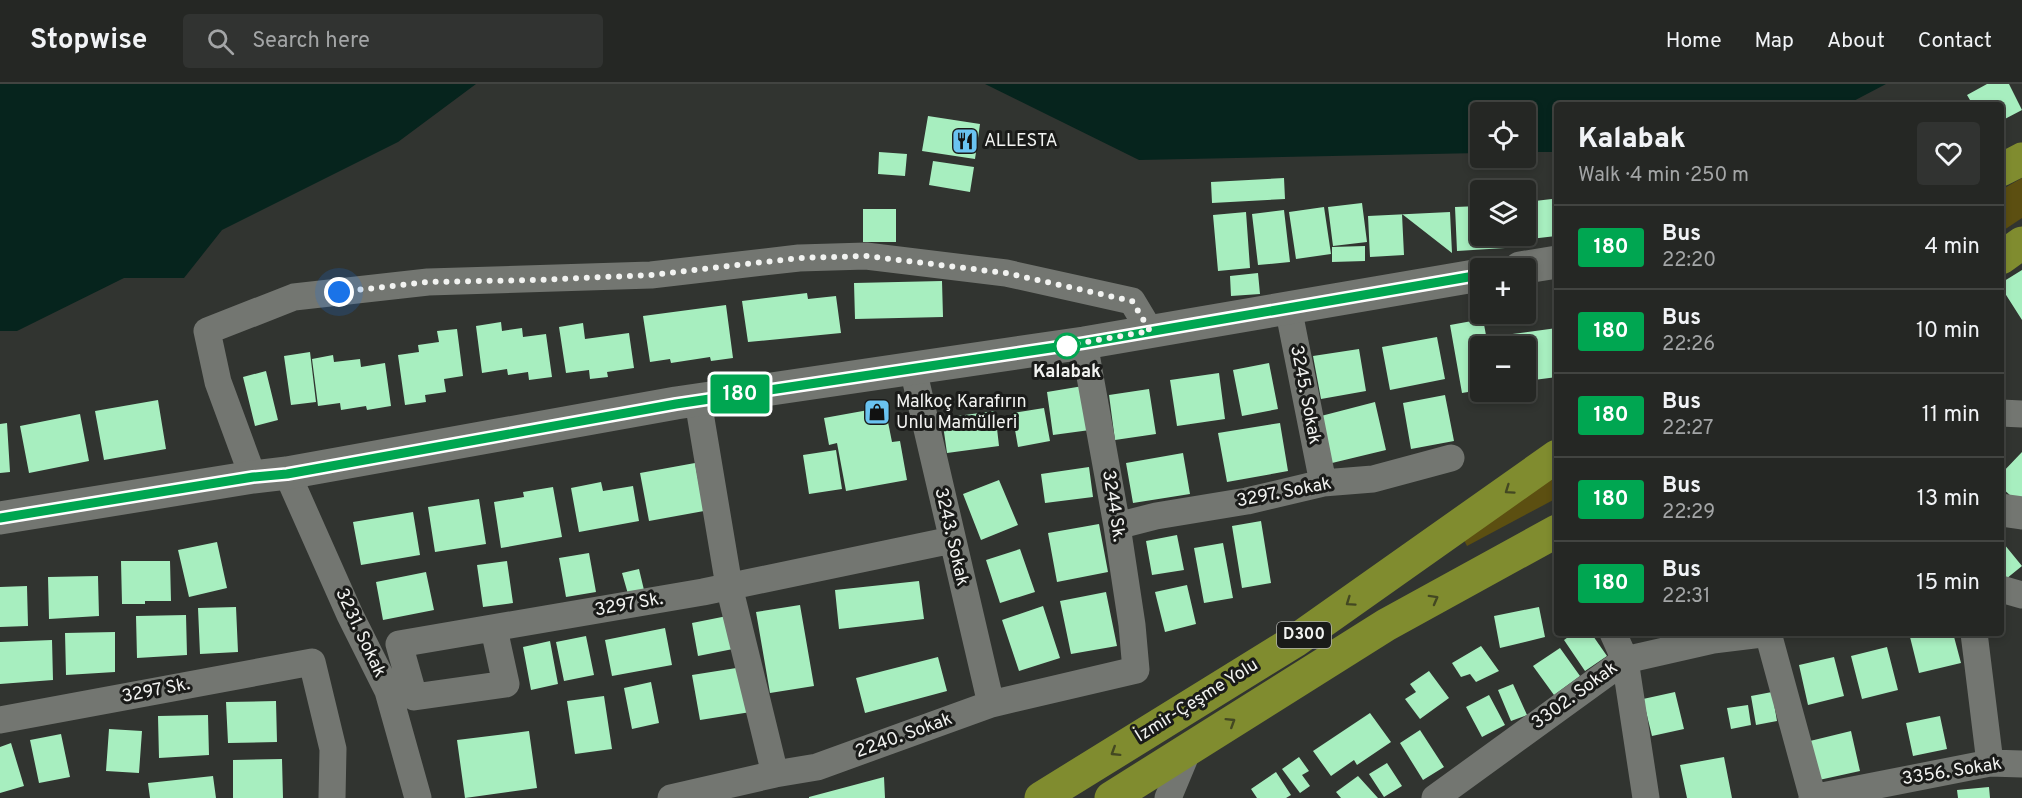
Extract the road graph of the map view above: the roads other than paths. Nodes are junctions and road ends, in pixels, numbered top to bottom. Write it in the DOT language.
graph roads {
  1 [pos="2022,159"];
  2 [pos="2004,168"];
  3 [pos="2022,243"];
  4 [pos="2004,256"];
  5 [pos="1554,262"];
  6 [pos="1536,265"];
  7 [pos="1470,277"];
  8 [pos="1288,307"];
  9 [pos="1150,331"];
  10 [pos="1084,343"];
  11 [pos="913,369"];
  12 [pos="698,401"];
  13 [pos="2004,413"];
  14 [pos="2022,414"];
  15 [pos="1451,458"];
  16 [pos="1554,458"];
  17 [pos="287,474"];
  18 [pos="253,477"];
  19 [pos="1323,483"];
  20 [pos="2004,510"];
  21 [pos="2022,513"];
  22 [pos="0,518"];
  23 [pos="1117,526"];
  24 [pos="1554,533"];
  25 [pos="952,540"];
  26 [pos="729,586"];
  27 [pos="2004,590"];
  28 [pos="2022,595"];
  29 [pos="494,629"];
  30 [pos="1614,636"];
  31 [pos="1744,636"];
  32 [pos="1769,636"];
  33 [pos="1974,636"];
  34 [pos="1625,660"];
  35 [pos="1136,670"];
  36 [pos="991,704"];
  37 [pos="0,720"];
  38 [pos="1188,750"];
  39 [pos="1990,762"];
  40 [pos="2022,764"];
  41 [pos="775,774"];
  42 [pos="332,798"];
  43 [pos="418,798"];
  44 [pos="671,798"];
  45 [pos="1041,798"];
  46 [pos="1111,798"];
  47 [pos="1168,798"];
  48 [pos="1435,798"];
  49 [pos="1646,798"];
  50 [pos="1813,798"];
  1 -- 2 [label="highway"];
  3 -- 4 [label="highway"];
  5 -- 6 [label="street"];
  7 -- 8 [label="street"];
  8 -- 9 [label="street"];
  8 -- 19 [label="street, 3245. Sokak"];
  9 -- 10 [label="street"];
  9 -- 18 [label="street"];
  10 -- 11 [label="street"];
  10 -- 23 [label="street, 3244 Sk."];
  11 -- 12 [label="street"];
  11 -- 25 [label="street, 3243. Sokak"];
  12 -- 17 [label="street"];
  12 -- 26 [label="street"];
  13 -- 14 [label="street"];
  15 -- 19 [label="street, 3297. Sokak"];
  16 -- 45 [label="highway, İzmir-Çeşme Yolu / D300, one-way"];
  17 -- 18 [label="street"];
  17 -- 43 [label="street, 3231. Sokak"];
  18 -- 22 [label="street"];
  19 -- 23 [label="street, 3297. Sokak"];
  20 -- 21 [label="street"];
  23 -- 35 [label="street, 3244 Sk."];
  38 -- 24 [label="highway, İzmir-Çeşme Yolu / D300, one-way"];
  25 -- 26 [label="street, 3297 Sk."];
  25 -- 36 [label="street, 3243. Sokak"];
  26 -- 29 [label="street, 3297 Sk."];
  26 -- 41 [label="street"];
  27 -- 28 [label="street"];
  30 -- 34 [label="street"];
  31 -- 34 [label="street, 3302. Sokak"];
  32 -- 50 [label="street"];
  33 -- 39 [label="street"];
  34 -- 48 [label="street, 3302. Sokak"];
  34 -- 49 [label="street"];
  35 -- 36 [label="street, 2240. Sokak"];
  36 -- 41 [label="street, 2240. Sokak"];
  37 -- 42 [label="street, 3297 Sk."];
  38 -- 46 [label="highway, İzmir-Çeşme Yolu / D300"];
  38 -- 47 [label="street"];
  39 -- 40 [label="street, 3356. Sokak"];
  39 -- 50 [label="street, 3356. Sokak"];
  41 -- 44 [label="street, 2240. Sokak"];
}
